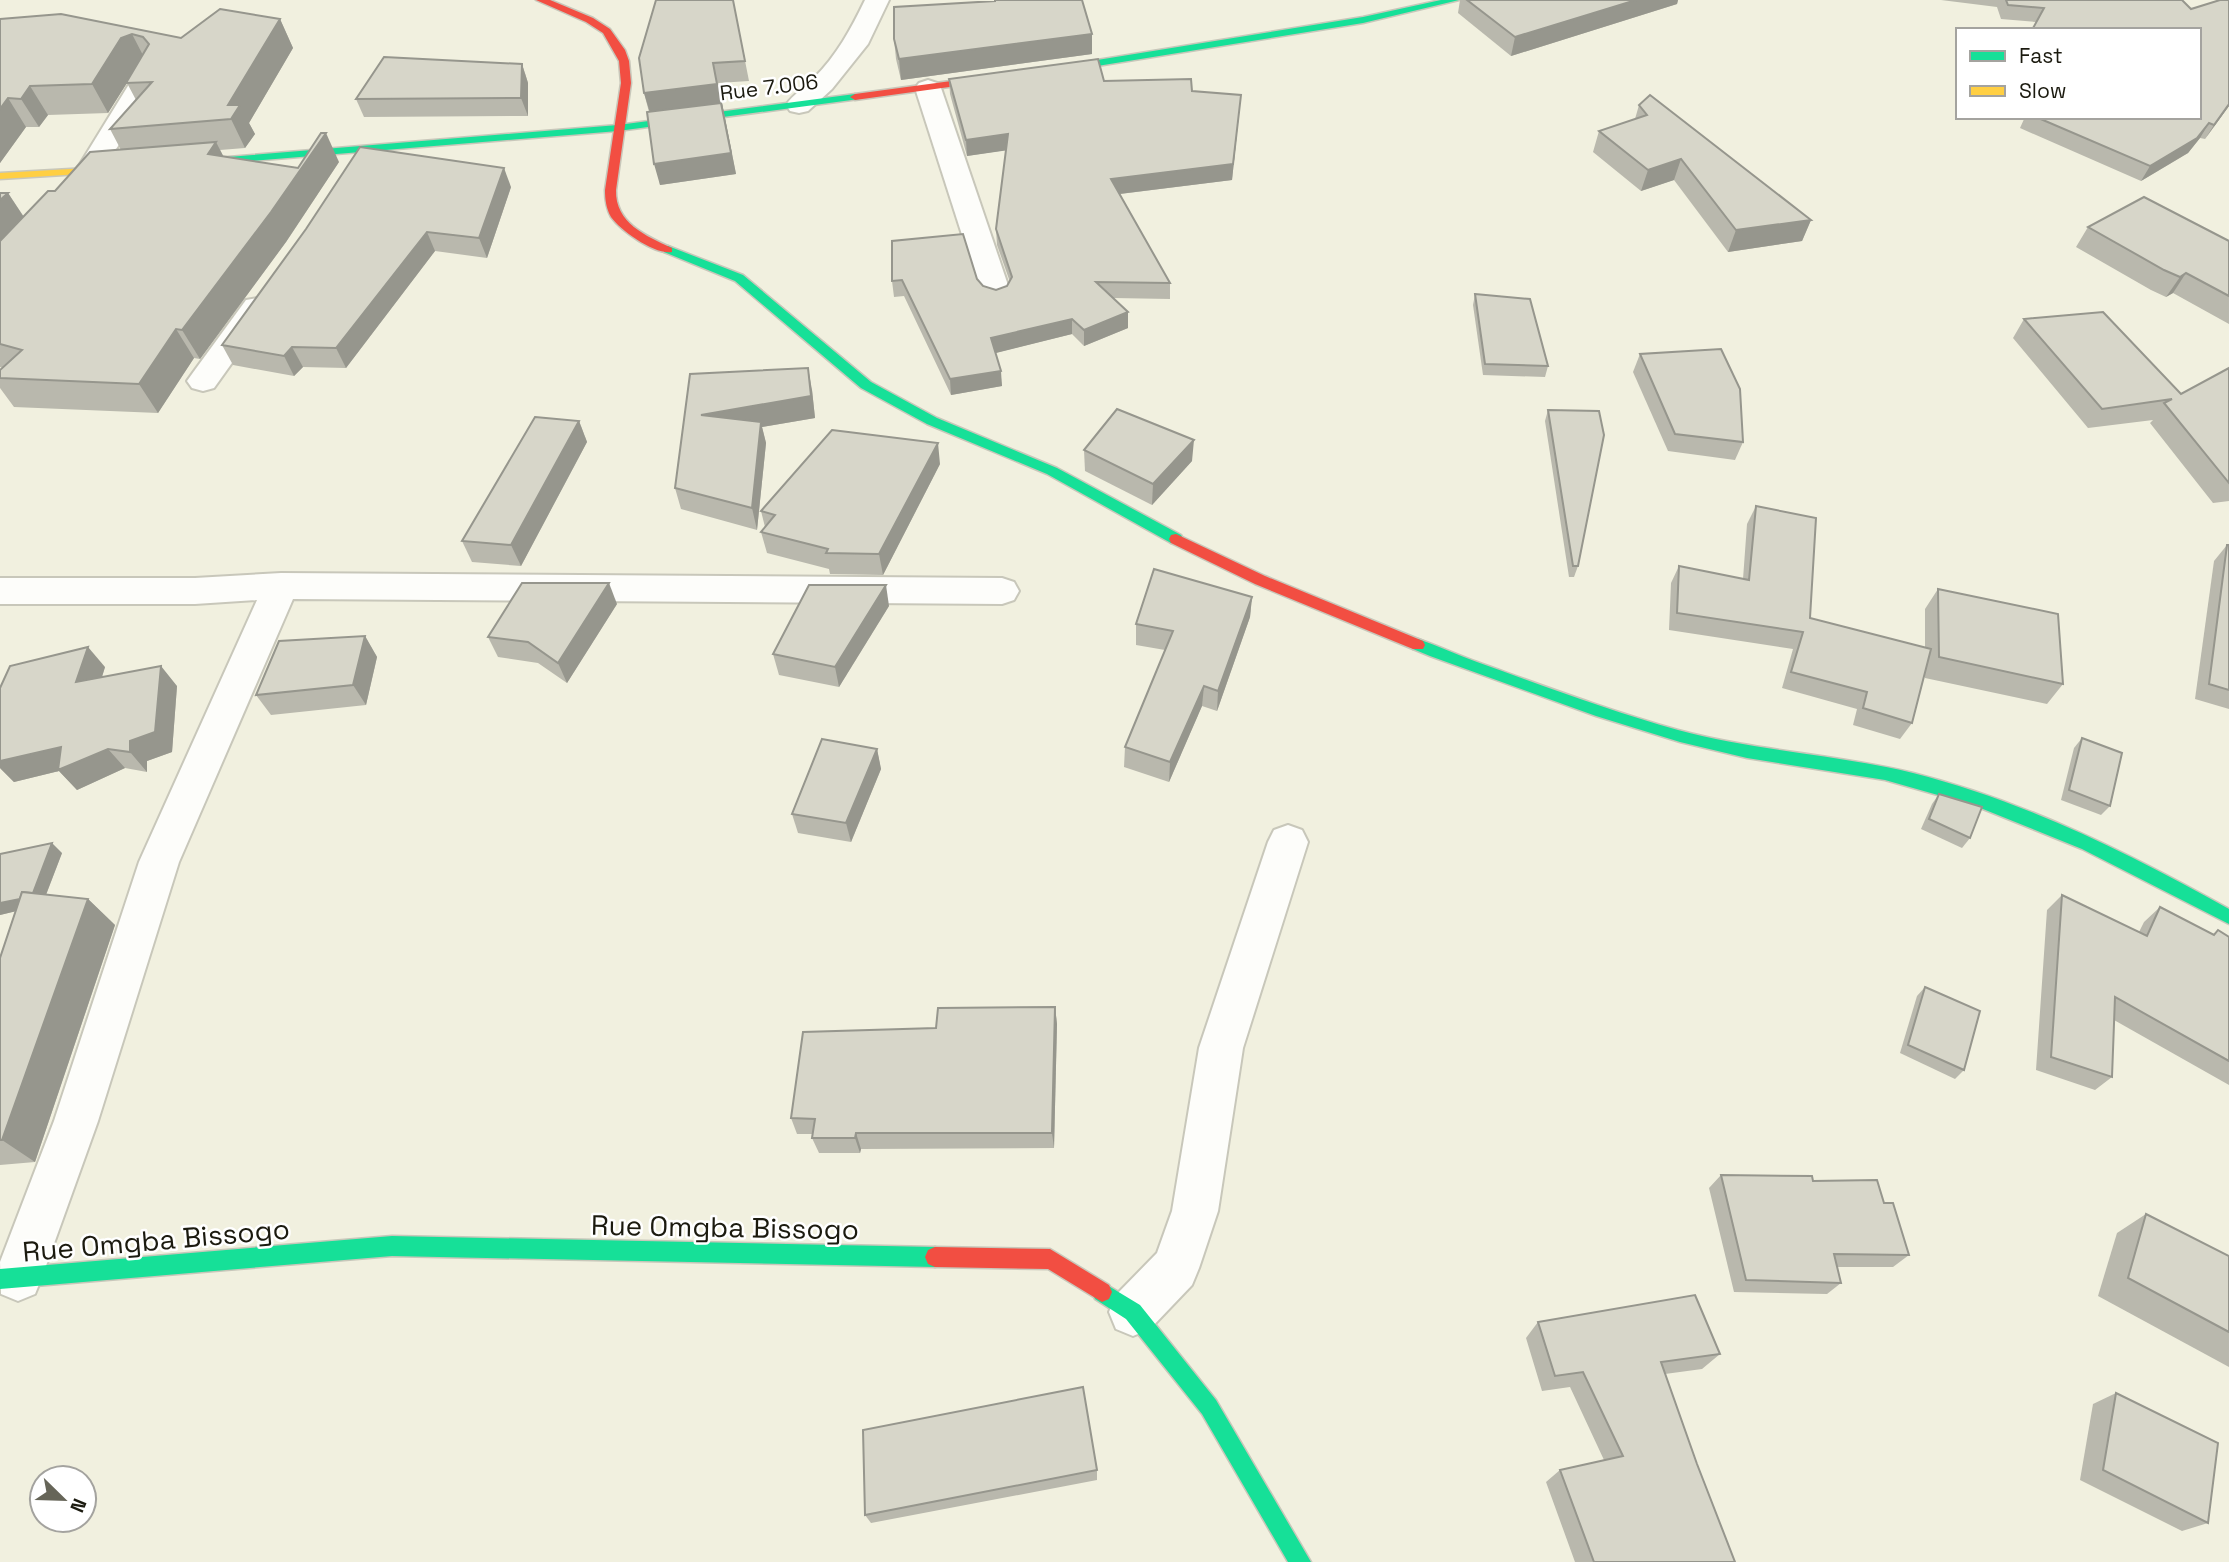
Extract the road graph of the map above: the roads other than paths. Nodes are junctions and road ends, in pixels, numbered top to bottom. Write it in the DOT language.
graph roads {
  1 [pos="541,0"];
  2 [pos="877,0"];
  3 [pos="1454,0"];
  4 [pos="148,73"];
  5 [pos="928,88"];
  6 [pos="799,105"];
  7 [pos="618,128"];
  8 [pos="364,149"];
  9 [pos="172,165"];
  10 [pos="144,167"];
  11 [pos="89,172"];
  12 [pos="0,176"];
  13 [pos="342,182"];
  14 [pos="0,271"];
  15 [pos="275,281"];
  16 [pos="996,294"];
  17 [pos="203,381"];
  18 [pos="281,586"];
  19 [pos="1002,591"];
  20 [pos="0,592"];
  21 [pos="1288,842"];
  22 [pos="2229,917"];
  23 [pos="9,1278"];
  24 [pos="1133,1312"];
  25 [pos="1300,1562"];
  1 -- 7 [label="street"];
  2 -- 6 [label="street"];
  3 -- 5 [label="street, Rue 7.006"];
  4 -- 11 [label="street"];
  5 -- 6 [label="street, Rue 7.006"];
  5 -- 16 [label="street"];
  6 -- 7 [label="street, Rue 7.006"];
  7 -- 8 [label="street, Rue 7.006"];
  7 -- 22 [label="street"];
  8 -- 9 [label="street, Rue 7.006"];
  8 -- 13 [label="street"];
  10 -- 11 [label="street"];
  11 -- 12 [label="street"];
  11 -- 14 [label="street"];
  15 -- 17 [label="street"];
  18 -- 19 [label="street"];
  18 -- 20 [label="street"];
  18 -- 23 [label="street"];
  21 -- 24 [label="street"];
  23 -- 24 [label="street, Rue Omgba Bissogo"];
  24 -- 25 [label="street, Rue Omgba Bissogo"];
}
